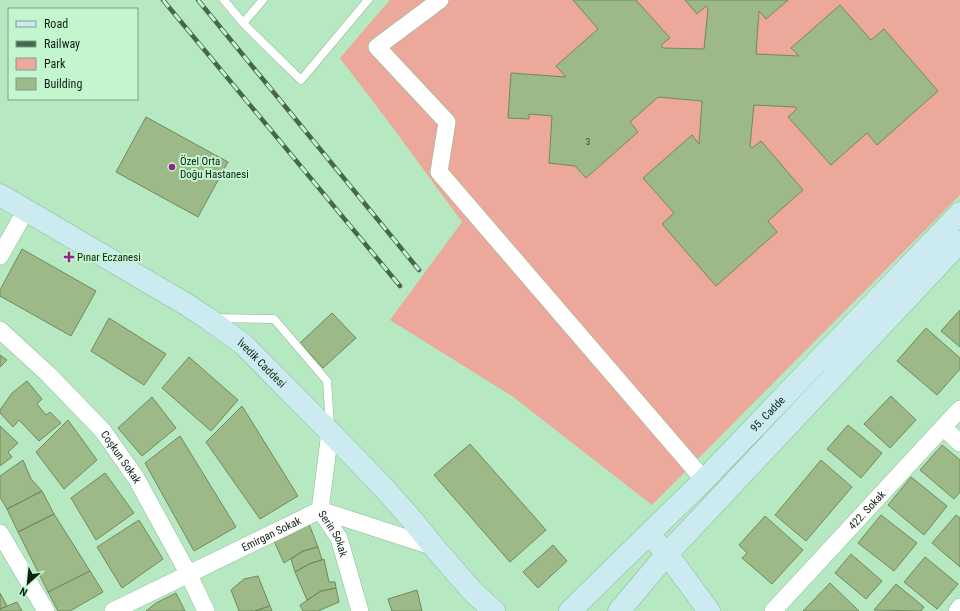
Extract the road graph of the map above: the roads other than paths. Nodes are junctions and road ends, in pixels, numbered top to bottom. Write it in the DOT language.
graph roads {
  1 [pos="224,0"];
  2 [pos="262,0"];
  3 [pos="368,0"];
  4 [pos="440,0"];
  5 [pos="243,23"];
  6 [pos="0,195"];
  7 [pos="26,210"];
  8 [pos="960,213"];
  9 [pos="960,242"];
  10 [pos="0,256"];
  11 [pos="207,318"];
  12 [pos="0,330"];
  13 [pos="960,409"];
  14 [pos="943,427"];
  15 [pos="330,432"];
  16 [pos="960,443"];
  17 [pos="704,480"];
  18 [pos="320,510"];
  19 [pos="0,533"];
  20 [pos="649,534"];
  21 [pos="434,547"];
  22 [pos="667,554"];
  23 [pos="188,573"];
  24 [pos="477,601"];
  25 [pos="960,607"];
  26 [pos="46,611"];
  27 [pos="113,611"];
  28 [pos="206,611"];
  29 [pos="360,611"];
  30 [pos="494,611"];
  31 [pos="570,611"];
  32 [pos="619,611"];
  33 [pos="709,611"];
  34 [pos="773,611"];
  35 [pos="956,611"];
  1 -- 5 [label="lane"];
  2 -- 5 [label="lane"];
  3 -- 5 [label="lane"];
  4 -- 17 [label="street"];
  6 -- 7 [label="main road, İvedik Caddesi"];
  7 -- 10 [label="street"];
  7 -- 11 [label="main road, İvedik Caddesi"];
  8 -- 17 [label="main road, 95. Cadde"];
  9 -- 22 [label="main road, 95. Cadde"];
  11 -- 15 [label="main road, İvedik Caddesi"];
  11 -- 15 [label="lane"];
  12 -- 23 [label="street, Coşkun Sokak"];
  13 -- 14 [label="street, 422. Sokak"];
  14 -- 16 [label="street"];
  14 -- 34 [label="street, 422. Sokak"];
  15 -- 18 [label="street, Serin Sokak"];
  15 -- 21 [label="main road, İvedik Caddesi"];
  17 -- 20 [label="main road, 95. Cadde"];
  18 -- 21 [label="street"];
  18 -- 23 [label="street, Emirgan Sokak"];
  18 -- 29 [label="street, Serin Sokak"];
  19 -- 26 [label="street"];
  20 -- 22 [label="main road"];
  20 -- 31 [label="main road, 95. Cadde"];
  21 -- 24 [label="main road, İvedik Caddesi"];
  22 -- 32 [label="main road, 95. Cadde"];
  22 -- 33 [label="main road"];
  23 -- 27 [label="street, Emirgan Sokak"];
  23 -- 28 [label="street, Coşkun Sokak"];
  24 -- 30 [label="main road, İvedik Caddesi"];
  25 -- 35 [label="street"];
}
